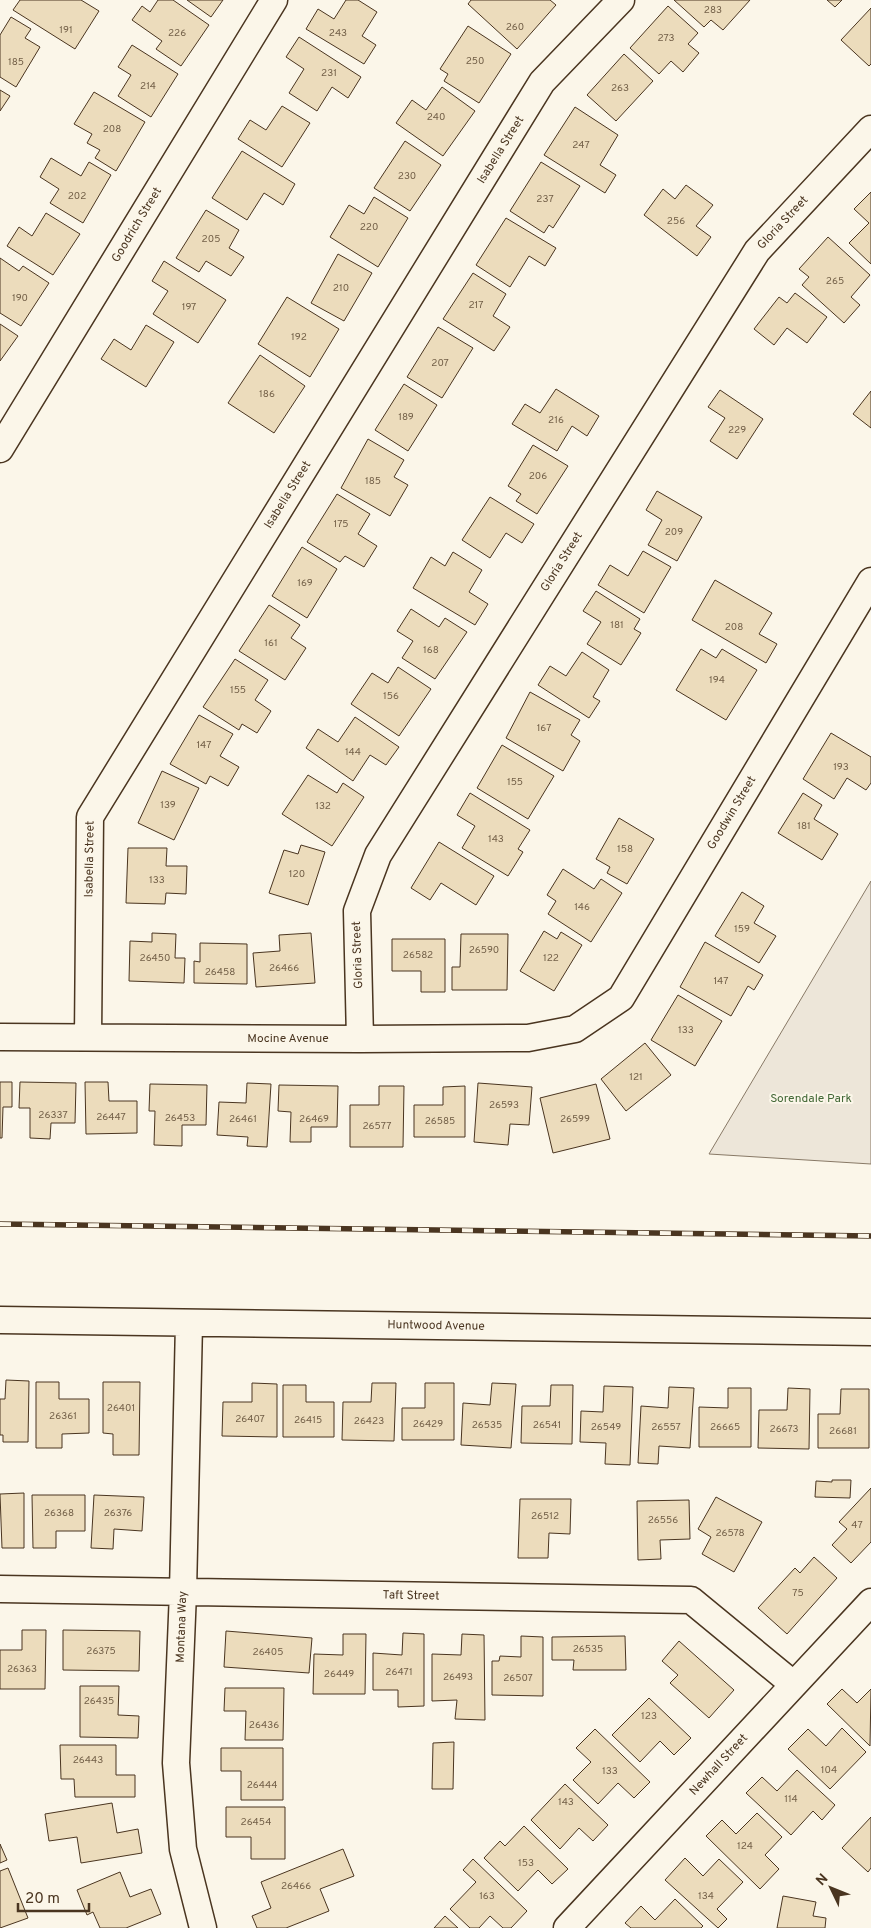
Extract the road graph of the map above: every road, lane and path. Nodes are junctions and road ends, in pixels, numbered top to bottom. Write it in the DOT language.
graph roads {
  1 [pos="274,0"];
  2 [pos="621,0"];
  3 [pos="871,129"];
  4 [pos="0,449"];
  5 [pos="871,581"];
  6 [pos="575,1030"];
  7 [pos="0,1037"];
  8 [pos="88,1037"];
  9 [pos="360,1039"];
  10 [pos="0,1320"];
  11 [pos="189,1323"];
  12 [pos="871,1332"];
  13 [pos="0,1589"];
  14 [pos="183,1592"];
  15 [pos="871,1602"];
  16 [pos="793,1684"];
  17 [pos="203,1928"];
  18 [pos="568,1928"];
  1 -- 4 [label="street, Goodrich Street"];
  2 -- 8 [label="street, Isabella Street"];
  3 -- 9 [label="street, Gloria Street"];
  5 -- 6 [label="street, Goodwin Street"];
  6 -- 9 [label="street, Mocine Avenue"];
  7 -- 8 [label="street, Mocine Avenue"];
  8 -- 9 [label="street, Mocine Avenue"];
  10 -- 11 [label="street, Huntwood Avenue"];
  11 -- 12 [label="street, Huntwood Avenue"];
  11 -- 14 [label="street, Montana Way"];
  13 -- 14 [label="street, Taft Street"];
  14 -- 16 [label="street, Taft Street"];
  14 -- 17 [label="street, Montana Way"];
  15 -- 16 [label="street, Newhall Street"];
  16 -- 18 [label="street, Newhall Street"];
}
